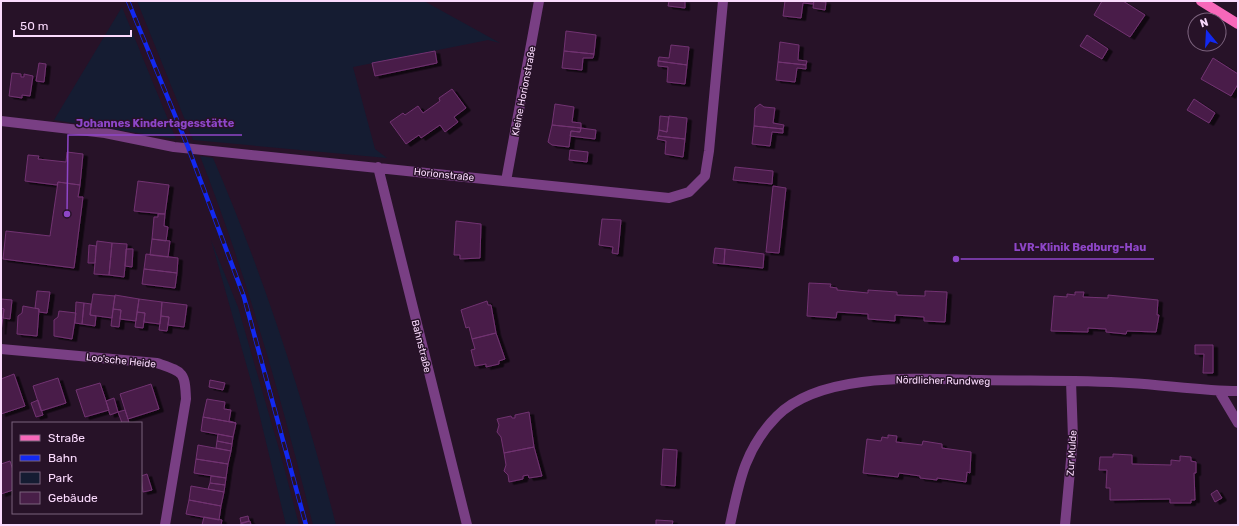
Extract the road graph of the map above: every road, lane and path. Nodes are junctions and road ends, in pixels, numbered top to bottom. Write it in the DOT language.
graph roads {
  1 [pos="539,1"];
  2 [pos="723,1"];
  3 [pos="1201,1"];
  4 [pos="1238,24"];
  5 [pos="1,121"];
  6 [pos="378,167"];
  7 [pos="506,182"];
  8 [pos="1,349"];
  9 [pos="1071,381"];
  10 [pos="1219,391"];
  11 [pos="1238,392"];
  12 [pos="1238,423"];
  13 [pos="165,525"];
  14 [pos="467,525"];
  15 [pos="730,525"];
  16 [pos="1065,525"];
  1 -- 7 [label="street, Kleine Horionstraße"];
  2 -- 7 [label="street, Horionstraße"];
  3 -- 4 [label="main road"];
  5 -- 6 [label="street, Horionstraße"];
  6 -- 7 [label="street, Horionstraße"];
  6 -- 14 [label="street, Bahnstraße"];
  8 -- 13 [label="street, Loo'sche Heide"];
  9 -- 10 [label="street, Nördlicher Rundweg"];
  9 -- 15 [label="street, Nördlicher Rundweg"];
  9 -- 16 [label="street, Zur Mulde"];
  10 -- 11 [label="street, Nördlicher Rundweg"];
  10 -- 12 [label="street"];
}
